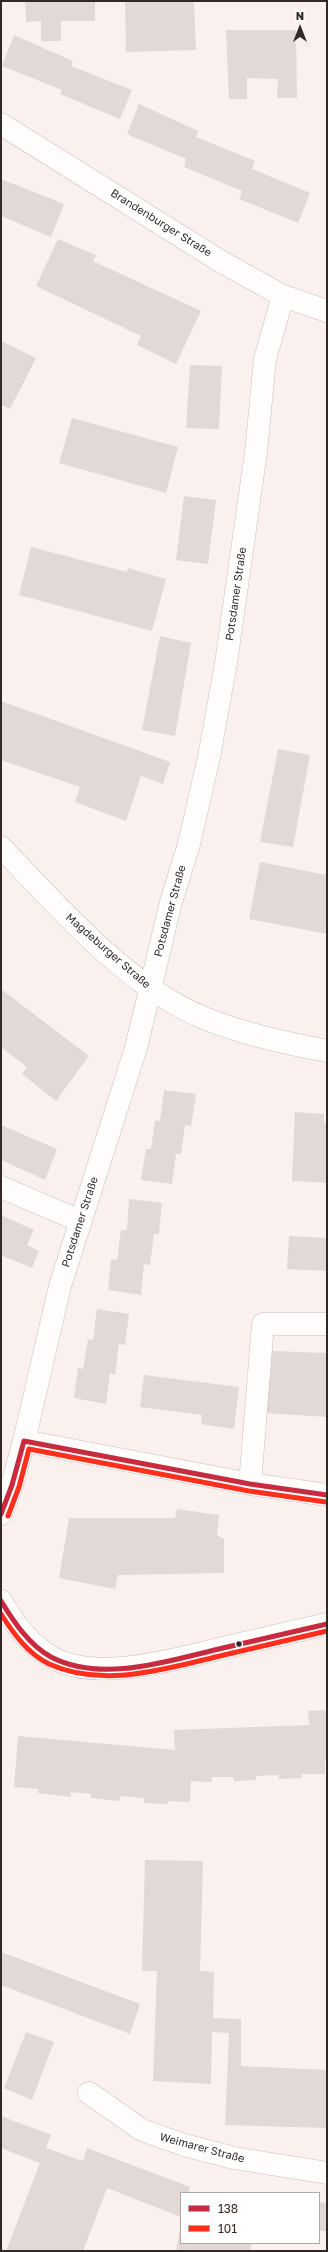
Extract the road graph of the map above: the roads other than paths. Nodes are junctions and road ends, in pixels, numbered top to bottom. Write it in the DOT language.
graph roads {
  1 [pos="1,124"];
  2 [pos="283,296"];
  3 [pos="327,311"];
  4 [pos="1,847"];
  5 [pos="149,988"];
  6 [pos="327,1051"];
  7 [pos="1,1187"];
  8 [pos="80,1221"];
  9 [pos="327,1324"];
  10 [pos="24,1441"];
  11 [pos="250,1484"];
  12 [pos="327,1495"];
  13 [pos="1,1514"];
  14 [pos="1,1601"];
  15 [pos="327,1624"];
  16 [pos="89,2093"];
  17 [pos="327,2174"];
  1 -- 2 [label="street, Brandenburger Straße"];
  2 -- 3 [label="street, Brandenburger Straße"];
  2 -- 5 [label="street, Potsdamer Straße"];
  4 -- 5 [label="street, Magdeburger Straße"];
  5 -- 6 [label="street, Magdeburger Straße"];
  5 -- 8 [label="street, Potsdamer Straße"];
  7 -- 8 [label="street"];
  8 -- 10 [label="street, Potsdamer Straße"];
  9 -- 11 [label="street"];
  10 -- 11 [label="street"];
  10 -- 13 [label="street, Potsdamer Straße"];
  11 -- 12 [label="street"];
  14 -- 15 [label="street"];
  16 -- 17 [label="street, Weimarer Straße"];
}
